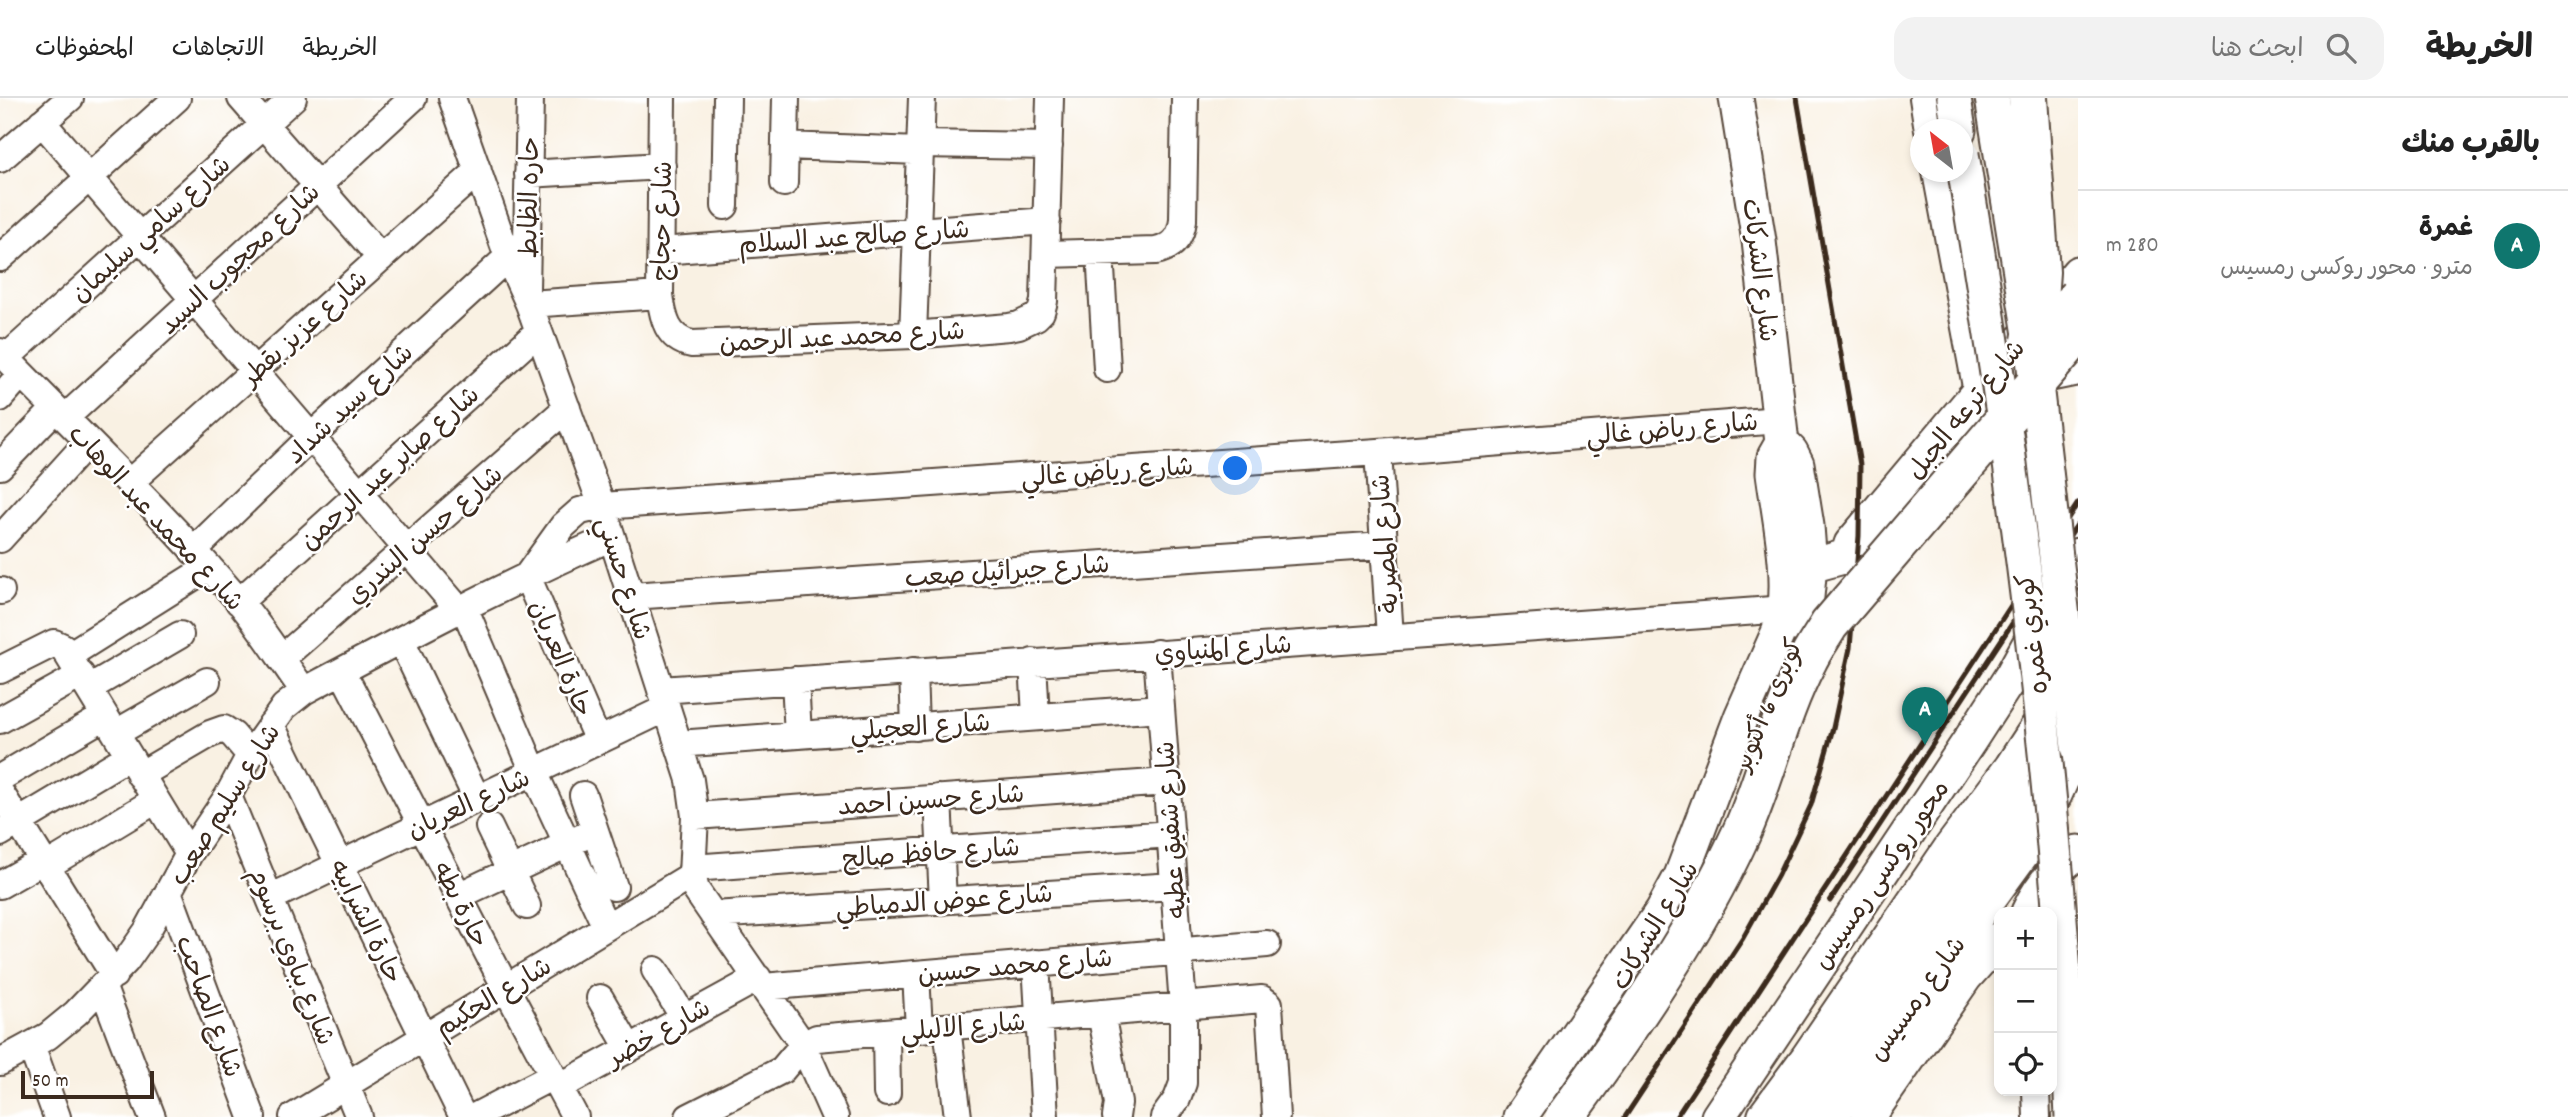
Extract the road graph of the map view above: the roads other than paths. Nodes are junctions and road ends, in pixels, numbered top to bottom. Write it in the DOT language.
graph roads {
  1 [pos="70,98"];
  2 [pos="177,98"];
  3 [pos="241,98"];
  4 [pos="293,98"];
  5 [pos="413,98"];
  6 [pos="452,98"];
  7 [pos="530,98"];
  8 [pos="662,98"];
  9 [pos="727,98"];
  10 [pos="786,98"];
  11 [pos="922,98"];
  12 [pos="1050,98"];
  13 [pos="1185,98"];
  14 [pos="1736,98"];
  15 [pos="1923,98"];
  16 [pos="1954,98"];
  17 [pos="1993,98"];
  18 [pos="2028,98"];
  19 [pos="1926,119"];
  20 [pos="1957,119"];
  21 [pos="42,122"];
  22 [pos="264,124"];
  23 [pos="785,146"];
  24 [pos="1049,146"];
  25 [pos="920,148"];
  26 [pos="0,159"];
  27 [pos="662,166"];
  28 [pos="478,171"];
  29 [pos="528,174"];
  30 [pos="89,177"];
  31 [pos="1938,182"];
  32 [pos="1966,182"];
  33 [pos="784,183"];
  34 [pos="317,186"];
  35 [pos="725,206"];
  36 [pos="1047,221"];
  37 [pos="917,231"];
  38 [pos="140,237"];
  39 [pos="661,251"];
  40 [pos="1100,252"];
  41 [pos="1046,254"];
  42 [pos="508,257"];
  43 [pos="0,258"];
  44 [pos="381,258"];
  45 [pos="2078,273"];
  46 [pos="660,295"];
  47 [pos="2078,296"];
  48 [pos="194,299"];
  49 [pos="528,301"];
  50 [pos="538,332"];
  51 [pos="913,334"];
  52 [pos="2078,334"];
  53 [pos="2031,341"];
  54 [pos="9,362"];
  55 [pos="1107,369"];
  56 [pos="255,370"];
  57 [pos="2078,373"];
  58 [pos="1977,391"];
  59 [pos="0,398"];
  60 [pos="567,408"];
  61 [pos="60,414"];
  62 [pos="1780,431"];
  63 [pos="312,436"];
  64 [pos="88,442"];
  65 [pos="1378,452"];
  66 [pos="0,466"];
  67 [pos="130,482"];
  68 [pos="360,493"];
  69 [pos="602,506"];
  70 [pos="1807,526"];
  71 [pos="612,537"];
  72 [pos="0,539"];
  73 [pos="1851,544"];
  74 [pos="1384,545"];
  75 [pos="407,549"];
  76 [pos="2078,555"];
  77 [pos="201,559"];
  78 [pos="1810,566"];
  79 [pos="527,576"];
  80 [pos="631,596"];
  81 [pos="239,602"];
  82 [pos="462,608"];
  83 [pos="1786,610"];
  84 [pos="180,635"];
  85 [pos="1390,637"];
  86 [pos="401,640"];
  87 [pos="1157,653"];
  88 [pos="281,659"];
  89 [pos="1033,662"];
  90 [pos="2078,669"];
  91 [pos="0,670"];
  92 [pos="342,671"];
  93 [pos="913,671"];
  94 [pos="80,673"];
  95 [pos="795,680"];
  96 [pos="208,681"];
  97 [pos="1759,682"];
  98 [pos="304,691"];
  99 [pos="664,699"];
  100 [pos="1161,708"];
  101 [pos="1036,718"];
  102 [pos="0,720"];
  103 [pos="111,724"];
  104 [pos="271,725"];
  105 [pos="915,727"];
  106 [pos="2078,732"];
  107 [pos="798,735"];
  108 [pos="598,741"];
  109 [pos="678,744"];
  110 [pos="2078,747"];
  111 [pos="250,755"];
  112 [pos="135,765"];
  113 [pos="2047,768"];
  114 [pos="534,772"];
  115 [pos="0,778"];
  116 [pos="1167,782"];
  117 [pos="0,792"];
  118 [pos="583,795"];
  119 [pos="228,796"];
  120 [pos="938,798"];
  121 [pos="477,799"];
  122 [pos="156,800"];
  123 [pos="695,816"];
  124 [pos="421,825"];
  125 [pos="9,827"];
  126 [pos="489,827"];
  127 [pos="595,831"];
  128 [pos="1171,834"];
  129 [pos="568,844"];
  130 [pos="940,851"];
  131 [pos="2078,852"];
  132 [pos="189,854"];
  133 [pos="44,864"];
  134 [pos="340,864"];
  135 [pos="511,871"];
  136 [pos="692,872"];
  137 [pos="0,886"];
  138 [pos="1174,886"];
  139 [pos="614,887"];
  140 [pos="2078,891"];
  141 [pos="169,894"];
  142 [pos="458,896"];
  143 [pos="270,898"];
  144 [pos="943,901"];
  145 [pos="527,906"];
  146 [pos="2032,907"];
  147 [pos="2042,907"];
  148 [pos="713,915"];
  149 [pos="606,928"];
  150 [pos="1267,944"];
  151 [pos="1994,945"];
  152 [pos="1179,951"];
  153 [pos="1036,964"];
  154 [pos="655,970"];
  155 [pos="916,974"];
  156 [pos="109,981"];
  157 [pos="760,982"];
  158 [pos="506,988"];
  159 [pos="600,998"];
  160 [pos="1183,1006"];
  161 [pos="1101,1013"];
  162 [pos="684,1018"];
  163 [pos="1039,1019"];
  164 [pos="947,1027"];
  165 [pos="919,1029"];
  166 [pos="886,1032"];
  167 [pos="424,1038"];
  168 [pos="31,1045"];
  169 [pos="803,1045"];
  170 [pos="629,1048"];
  171 [pos="0,1062"];
  172 [pos="556,1082"];
  173 [pos="346,1085"];
  174 [pos="887,1093"];
  175 [pos="2036,1096"];
  176 [pos="1827,1101"];
  177 [pos="57,1117"];
  178 [pos="152,1117"];
  179 [pos="252,1117"];
  180 [pos="293,1117"];
  181 [pos="359,1117"];
  182 [pos="463,1117"];
  183 [pos="474,1117"];
  184 [pos="575,1117"];
  185 [pos="690,1117"];
  186 [pos="835,1117"];
  187 [pos="958,1117"];
  188 [pos="1045,1117"];
  189 [pos="1116,1117"];
  190 [pos="1164,1117"];
  191 [pos="1276,1117"];
  192 [pos="1520,1117"];
  193 [pos="1529,1117"];
  194 [pos="1538,1117"];
  195 [pos="1565,1117"];
  196 [pos="1718,1117"];
  197 [pos="1767,1117"];
  198 [pos="1804,1117"];
  199 [pos="1868,1117"];
  200 [pos="2037,1117"];
  201 [pos="2072,1117"];
  1 -- 21 [label="street"];
  2 -- 30 [label="street"];
  3 -- 22 [label="street"];
  4 -- 22 [label="street, شارع سامي سليمان"];
  5 -- 34 [label="street, شارع محجوب السيد"];
  6 -- 28 [label="street, شارع حسني"];
  7 -- 29 [label="street, حاره الظابط"];
  8 -- 27 [label="street, شارع حجاج"];
  9 -- 35 [label="street"];
  10 -- 23 [label="street"];
  11 -- 25 [label="street"];
  12 -- 24 [label="street"];
  13 -- 40 [label="street"];
  14 -- 62 [label="main road, شارع الشركات"];
  15 -- 19 [label="street"];
  16 -- 20 [label="main road"];
  17 -- 53 [label="main road, كوبري غمره, bridge"];
  18 -- 53 [label="highway, bridge"];
  21 -- 26 [label="street"];
  21 -- 30 [label="street"];
  22 -- 34 [label="street"];
  22 -- 38 [label="street, شارع سامي سليمان"];
  23 -- 25 [label="street"];
  23 -- 33 [label="street"];
  24 -- 25 [label="street"];
  24 -- 36 [label="street"];
  25 -- 37 [label="street"];
  27 -- 29 [label="street"];
  27 -- 39 [label="street, شارع حجاج"];
  28 -- 42 [label="street, شارع حسني"];
  28 -- 44 [label="street, شارع عزيز بقطر"];
  29 -- 49 [label="street, حاره الظابط"];
  30 -- 38 [label="street"];
  30 -- 43 [label="street"];
  31 -- 58 [label="street"];
  32 -- 113 [label="main road, كوبري غمره, bridge"];
  34 -- 44 [label="street"];
  34 -- 48 [label="street, شارع محجوب السيد"];
  36 -- 37 [label="street, شارع صالح عبد السلام"];
  36 -- 41 [label="street"];
  37 -- 39 [label="street, شارع صالح عبد السلام"];
  37 -- 51 [label="street"];
  38 -- 48 [label="street"];
  38 -- 54 [label="street, شارع سامي سليمان"];
  39 -- 46 [label="street, شارع حجاج"];
  40 -- 41 [label="street"];
  40 -- 55 [label="street"];
  41 -- 51 [label="street, شارع محمد عبد الرحمن"];
  42 -- 49 [label="street, شارع حسني"];
  42 -- 63 [label="street, شارع سيد شداد"];
  44 -- 56 [label="street, شارع عزيز بقطر"];
  45 -- 58 [label="main road, شارع ترعه الجبل"];
  46 -- 49 [label="street, شارع حجاج"];
  46 -- 51 [label="street, شارع محمد عبد الرحمن"];
  47 -- 194 [label="highway, كوبرى 6 أكتوبر, bridge"];
  48 -- 56 [label="street"];
  48 -- 61 [label="street, شارع محجوب السيد"];
  49 -- 50 [label="street, شارع حسني"];
  50 -- 60 [label="street, شارع حسني"];
  50 -- 68 [label="street, شارع صابر عبد الرحمن"];
  52 -- 195 [label="highway, كوبرى 6 أكتوبر, bridge"];
  53 -- 110 [label="main road, كوبري غمره, bridge"];
  54 -- 59 [label="street, شارع سامي سليمان"];
  54 -- 61 [label="street, شارع محمد عبد الوهاب"];
  56 -- 63 [label="street"];
  56 -- 67 [label="street, شارع عزيز بقطر"];
  57 -- 58 [label="street"];
  58 -- 73 [label="main road, شارع ترعه الجبل"];
  60 -- 69 [label="street, شارع حسني"];
  60 -- 75 [label="street, شارع حسن البندري"];
  61 -- 64 [label="street, شارع محمد عبد الوهاب"];
  61 -- 66 [label="street, شارع محجوب السيد"];
  62 -- 65 [label="street, شارع رياض غالي"];
  62 -- 70 [label="main road, شارع الشركات"];
  62 -- 83 [label="main road, شارع الشركات"];
  63 -- 68 [label="street"];
  63 -- 77 [label="street, شارع سيد شداد"];
  64 -- 67 [label="street, شارع محمد عبد الوهاب"];
  64 -- 72 [label="street"];
  65 -- 69 [label="street, شارع رياض غالي"];
  65 -- 74 [label="street, شارع المصرية"];
  67 -- 77 [label="street, شارع محمد عبد الوهاب"];
  68 -- 75 [label="street"];
  68 -- 81 [label="street, شارع صابر عبد الرحمن"];
  69 -- 71 [label="street, شارع حسني"];
  69 -- 79 [label="street, شارع سليم صعب"];
  70 -- 73 [label="main road"];
  70 -- 78 [label="main road, شارع الشركات"];
  71 -- 79 [label="street, شارع سليم صعب"];
  71 -- 80 [label="street, شارع حسني"];
  73 -- 78 [label="main road, شارع ترعه الجبل"];
  74 -- 80 [label="street, شارع جبرائيل صعب"];
  74 -- 85 [label="street, شارع المصرية"];
  75 -- 82 [label="street"];
  75 -- 88 [label="street, شارع حسن البندري"];
  76 -- 196 [label="main road, محور روكسى رمسيس"];
  77 -- 81 [label="street, شارع محمد عبد الوهاب"];
  77 -- 94 [label="street, شارع سيد شداد"];
  78 -- 97 [label="main road, شارع الشركات"];
  79 -- 82 [label="street, شارع سليم صعب"];
  79 -- 108 [label="street, حارة العريان"];
  80 -- 99 [label="street, شارع حسني"];
  81 -- 88 [label="street, شارع محمد عبد الوهاب"];
  82 -- 86 [label="street, شارع سليم صعب"];
  82 -- 114 [label="street"];
  83 -- 85 [label="street, شارع المنياوي"];
  83 -- 97 [label="main road, شارع الشركات"];
  84 -- 94 [label="street"];
  85 -- 87 [label="street, شارع المنياوي"];
  86 -- 92 [label="street, شارع سليم صعب"];
  86 -- 121 [label="street"];
  87 -- 89 [label="street, شارع المنياوي"];
  87 -- 100 [label="street, شارع شفيق عطيه"];
  88 -- 98 [label="street, شارع محمد عبد الوهاب"];
  89 -- 93 [label="street, شارع المنياوي"];
  89 -- 101 [label="street"];
  90 -- 197 [label="highway"];
  91 -- 94 [label="street"];
  92 -- 98 [label="street, شارع سليم صعب"];
  92 -- 124 [label="street, حارة بطه"];
  93 -- 95 [label="street, شارع المنياوي"];
  93 -- 105 [label="street"];
  94 -- 102 [label="street"];
  94 -- 103 [label="street"];
  95 -- 99 [label="street, شارع المنياوي"];
  95 -- 107 [label="street"];
  96 -- 103 [label="street"];
  97 -- 192 [label="main road, شارع الشركات"];
  97 -- 193 [label="main road, شارع الشركات"];
  98 -- 104 [label="street, شارع سليم صعب"];
  99 -- 108 [label="street, شارع العريان"];
  99 -- 109 [label="street, شارع حسني"];
  100 -- 101 [label="street, شارع العجيلي"];
  100 -- 116 [label="street, شارع شفيق عطيه"];
  101 -- 105 [label="street, شارع العجيلي"];
  103 -- 112 [label="street"];
  103 -- 115 [label="street"];
  104 -- 111 [label="street, شارع سليم صعب"];
  104 -- 134 [label="street, حارة الشرابيه"];
  105 -- 107 [label="street, شارع العجيلي"];
  106 -- 176 [label="main road, شارع رمسيس"];
  107 -- 109 [label="street, شارع العجيلي"];
  108 -- 114 [label="street, شارع العريان"];
  109 -- 123 [label="street, شارع حسني"];
  111 -- 112 [label="street"];
  111 -- 119 [label="street, شارع سليم صعب"];
  112 -- 122 [label="street"];
  112 -- 125 [label="street"];
  113 -- 176 [label="main road"];
  113 -- 201 [label="main road, كوبري غمره, bridge"];
  114 -- 121 [label="street, شارع العريان"];
  114 -- 129 [label="street"];
  116 -- 120 [label="street, شارع حسين احمد"];
  116 -- 128 [label="street, شارع شفيق عطيه"];
  117 -- 125 [label="street"];
  118 -- 127 [label="street"];
  119 -- 132 [label="street, شارع سليم صعب"];
  119 -- 143 [label="street, شارع بباوي برسوم"];
  120 -- 123 [label="street, شارع حسين احمد"];
  120 -- 130 [label="street"];
  121 -- 124 [label="street, شارع العريان"];
  122 -- 132 [label="street"];
  122 -- 133 [label="street"];
  123 -- 136 [label="street, شارع حسني"];
  124 -- 134 [label="street, شارع العريان"];
  124 -- 142 [label="street, حارة بطه"];
  125 -- 133 [label="street"];
  126 -- 135 [label="street"];
  127 -- 129 [label="street"];
  127 -- 139 [label="street"];
  128 -- 130 [label="street, شارع حافظ صالح"];
  128 -- 138 [label="street, شارع شفيق عطيه"];
  129 -- 135 [label="street"];
  129 -- 149 [label="street"];
  130 -- 136 [label="street, شارع حافظ صالح"];
  130 -- 144 [label="street"];
  131 -- 146 [label="main road"];
  132 -- 141 [label="street, شارع سليم صعب"];
  133 -- 137 [label="street"];
  133 -- 156 [label="street"];
  134 -- 143 [label="street, شارع العريان"];
  134 -- 167 [label="street, حارة الشرابيه"];
  135 -- 142 [label="street"];
  135 -- 145 [label="street"];
  136 -- 148 [label="street, شارع حسني"];
  136 -- 149 [label="street, شارع الحكيم"];
  138 -- 144 [label="street, شارع عوض الدمياطي"];
  138 -- 152 [label="street, شارع شفيق عطيه"];
  140 -- 147 [label="main road"];
  141 -- 156 [label="street, شارع سليم صعب"];
  141 -- 179 [label="street, شارع الصاحب"];
  142 -- 158 [label="street, حارة بطه"];
  143 -- 173 [label="street, شارع بباوي برسوم"];
  144 -- 148 [label="street, شارع عوض الدمياطي"];
  148 -- 157 [label="street, شارع حسني"];
  149 -- 158 [label="street, شارع الحكيم"];
  150 -- 152 [label="street, شارع محمد حسين"];
  151 -- 199 [label="main road, شارع رمسيس"];
  152 -- 153 [label="street, شارع محمد حسين"];
  152 -- 160 [label="street, شارع شفيق عطيه"];
  153 -- 155 [label="street, شارع محمد حسين"];
  153 -- 163 [label="street"];
  154 -- 162 [label="street"];
  155 -- 157 [label="street, شارع محمد حسين"];
  155 -- 165 [label="street"];
  156 -- 168 [label="street, شارع سليم صعب"];
  156 -- 178 [label="street"];
  157 -- 162 [label="street, شارع خضر"];
  157 -- 169 [label="street, شارع حسني"];
  158 -- 167 [label="street, شارع الحكيم"];
  158 -- 172 [label="street, حارة بطه"];
  159 -- 170 [label="street"];
  160 -- 161 [label="street, شارع الاليلي"];
  160 -- 190 [label="street, شارع شفيق عطيه"];
  160 -- 191 [label="street, شارع الاليلي"];
  161 -- 163 [label="street, شارع الاليلي"];
  161 -- 189 [label="street"];
  162 -- 170 [label="street, شارع خضر"];
  163 -- 164 [label="street, شارع الاليلي"];
  163 -- 188 [label="street"];
  164 -- 165 [label="street, شارع الاليلي"];
  164 -- 187 [label="street"];
  165 -- 166 [label="street, شارع الاليلي"];
  166 -- 169 [label="street, شارع الاليلي"];
  166 -- 174 [label="street"];
  167 -- 173 [label="street, شارع الحكيم"];
  167 -- 182 [label="street, حارة الشرابيه"];
  168 -- 171 [label="street, شارع سليم صعب"];
  168 -- 177 [label="street"];
  169 -- 185 [label="street"];
  169 -- 186 [label="street, شارع حسني"];
  170 -- 172 [label="street, شارع خضر"];
  172 -- 183 [label="street, شارع خضر"];
  172 -- 184 [label="street, حارة بطه"];
  173 -- 180 [label="street, شارع الحكيم"];
  173 -- 181 [label="street, شارع بباوي برسوم"];
  175 -- 200 [label="street"];
  176 -- 198 [label="main road"];
}
